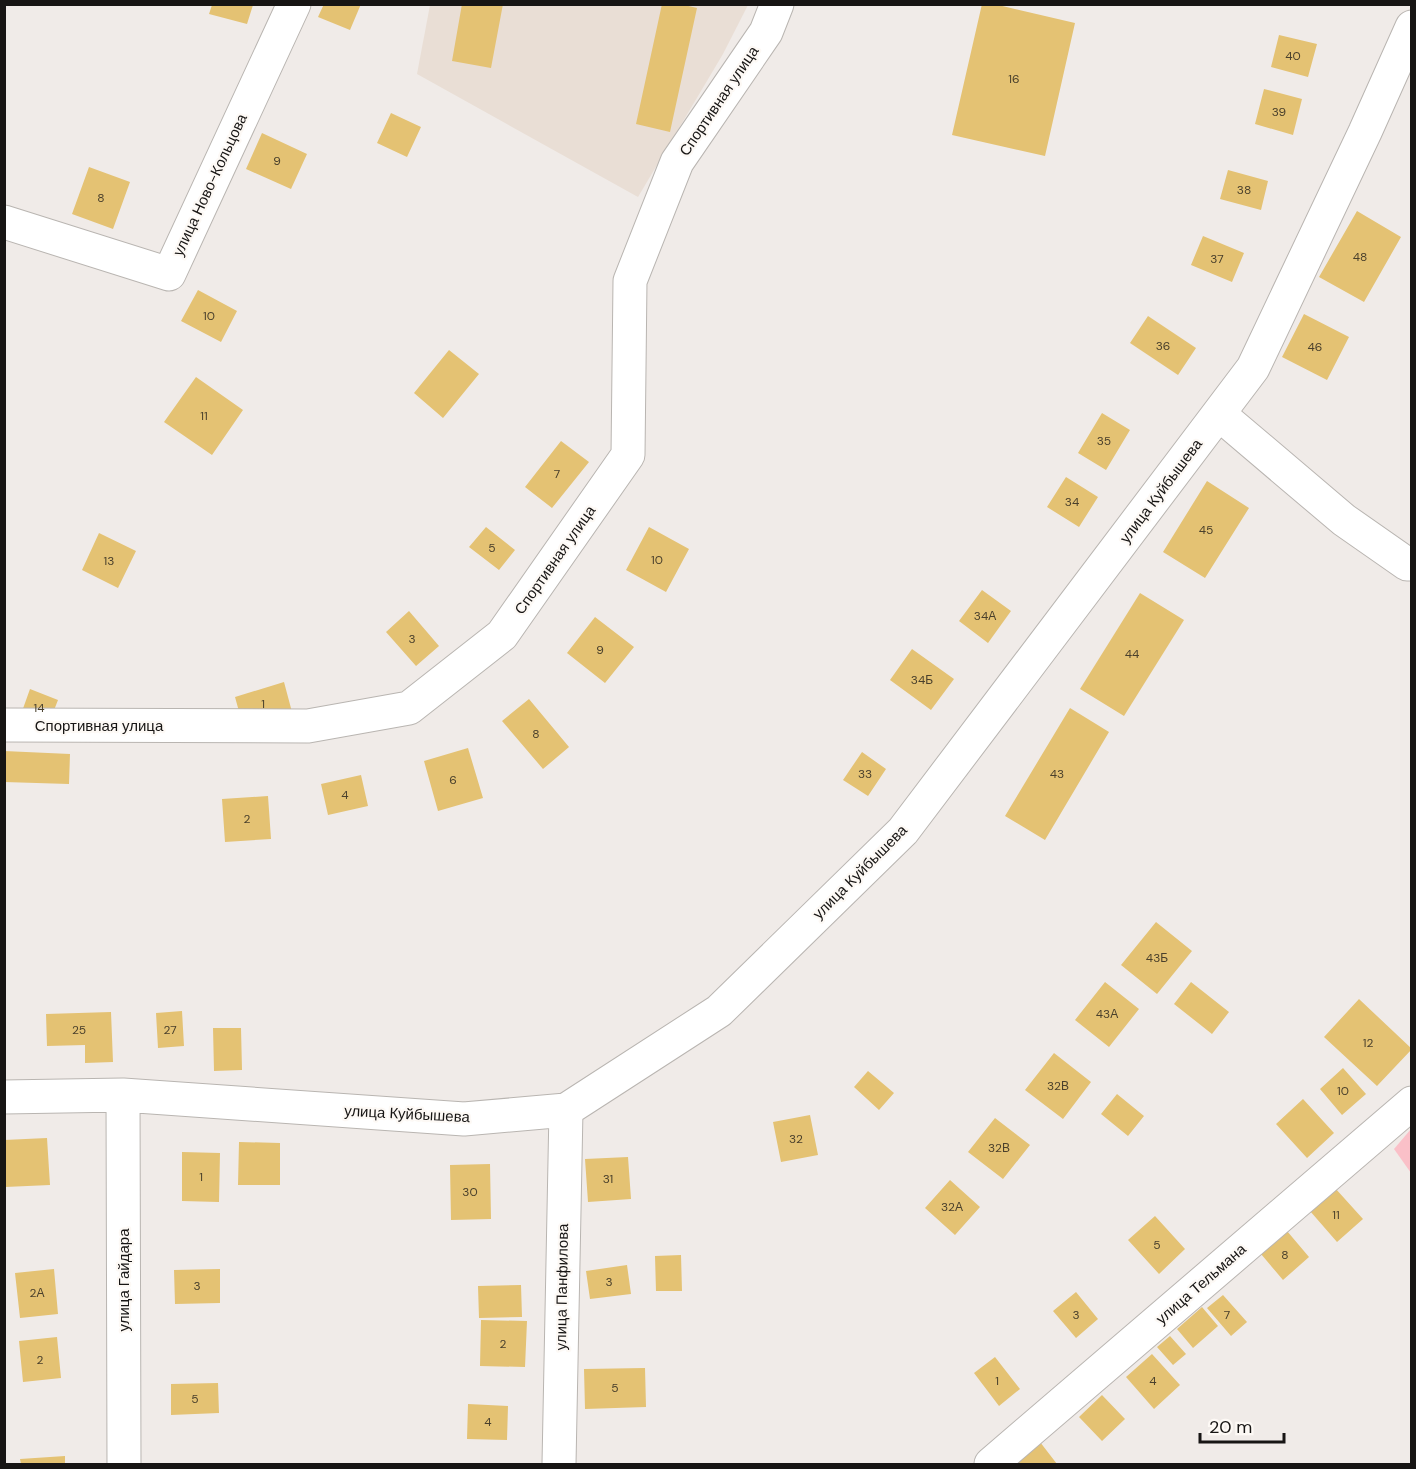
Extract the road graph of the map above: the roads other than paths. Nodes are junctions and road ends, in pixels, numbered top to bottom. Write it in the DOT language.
graph roads {
  1 [pos="294,4"];
  2 [pos="777,4"];
  3 [pos="1412,27"];
  4 [pos="4,222"];
  5 [pos="1219,414"];
  6 [pos="1412,564"];
  7 [pos="4,725"];
  8 [pos="123,1095"];
  9 [pos="4,1097"];
  10 [pos="1412,1103"];
  11 [pos="566,1110"];
  12 [pos="124,1464"];
  13 [pos="559,1464"];
  14 [pos="991,1464"];
  1 -- 4 [label="street, улица Ново-Кольцова"];
  2 -- 7 [label="street, Спортивная улица"];
  3 -- 5 [label="street, улица Куйбышева"];
  5 -- 6 [label="street"];
  5 -- 11 [label="street, улица Куйбышева"];
  8 -- 9 [label="street, улица Куйбышева"];
  8 -- 11 [label="street, улица Куйбышева"];
  8 -- 12 [label="street, улица Гайдара"];
  10 -- 14 [label="street, улица Тельмана"];
  11 -- 13 [label="street, улица Панфилова"];
}
